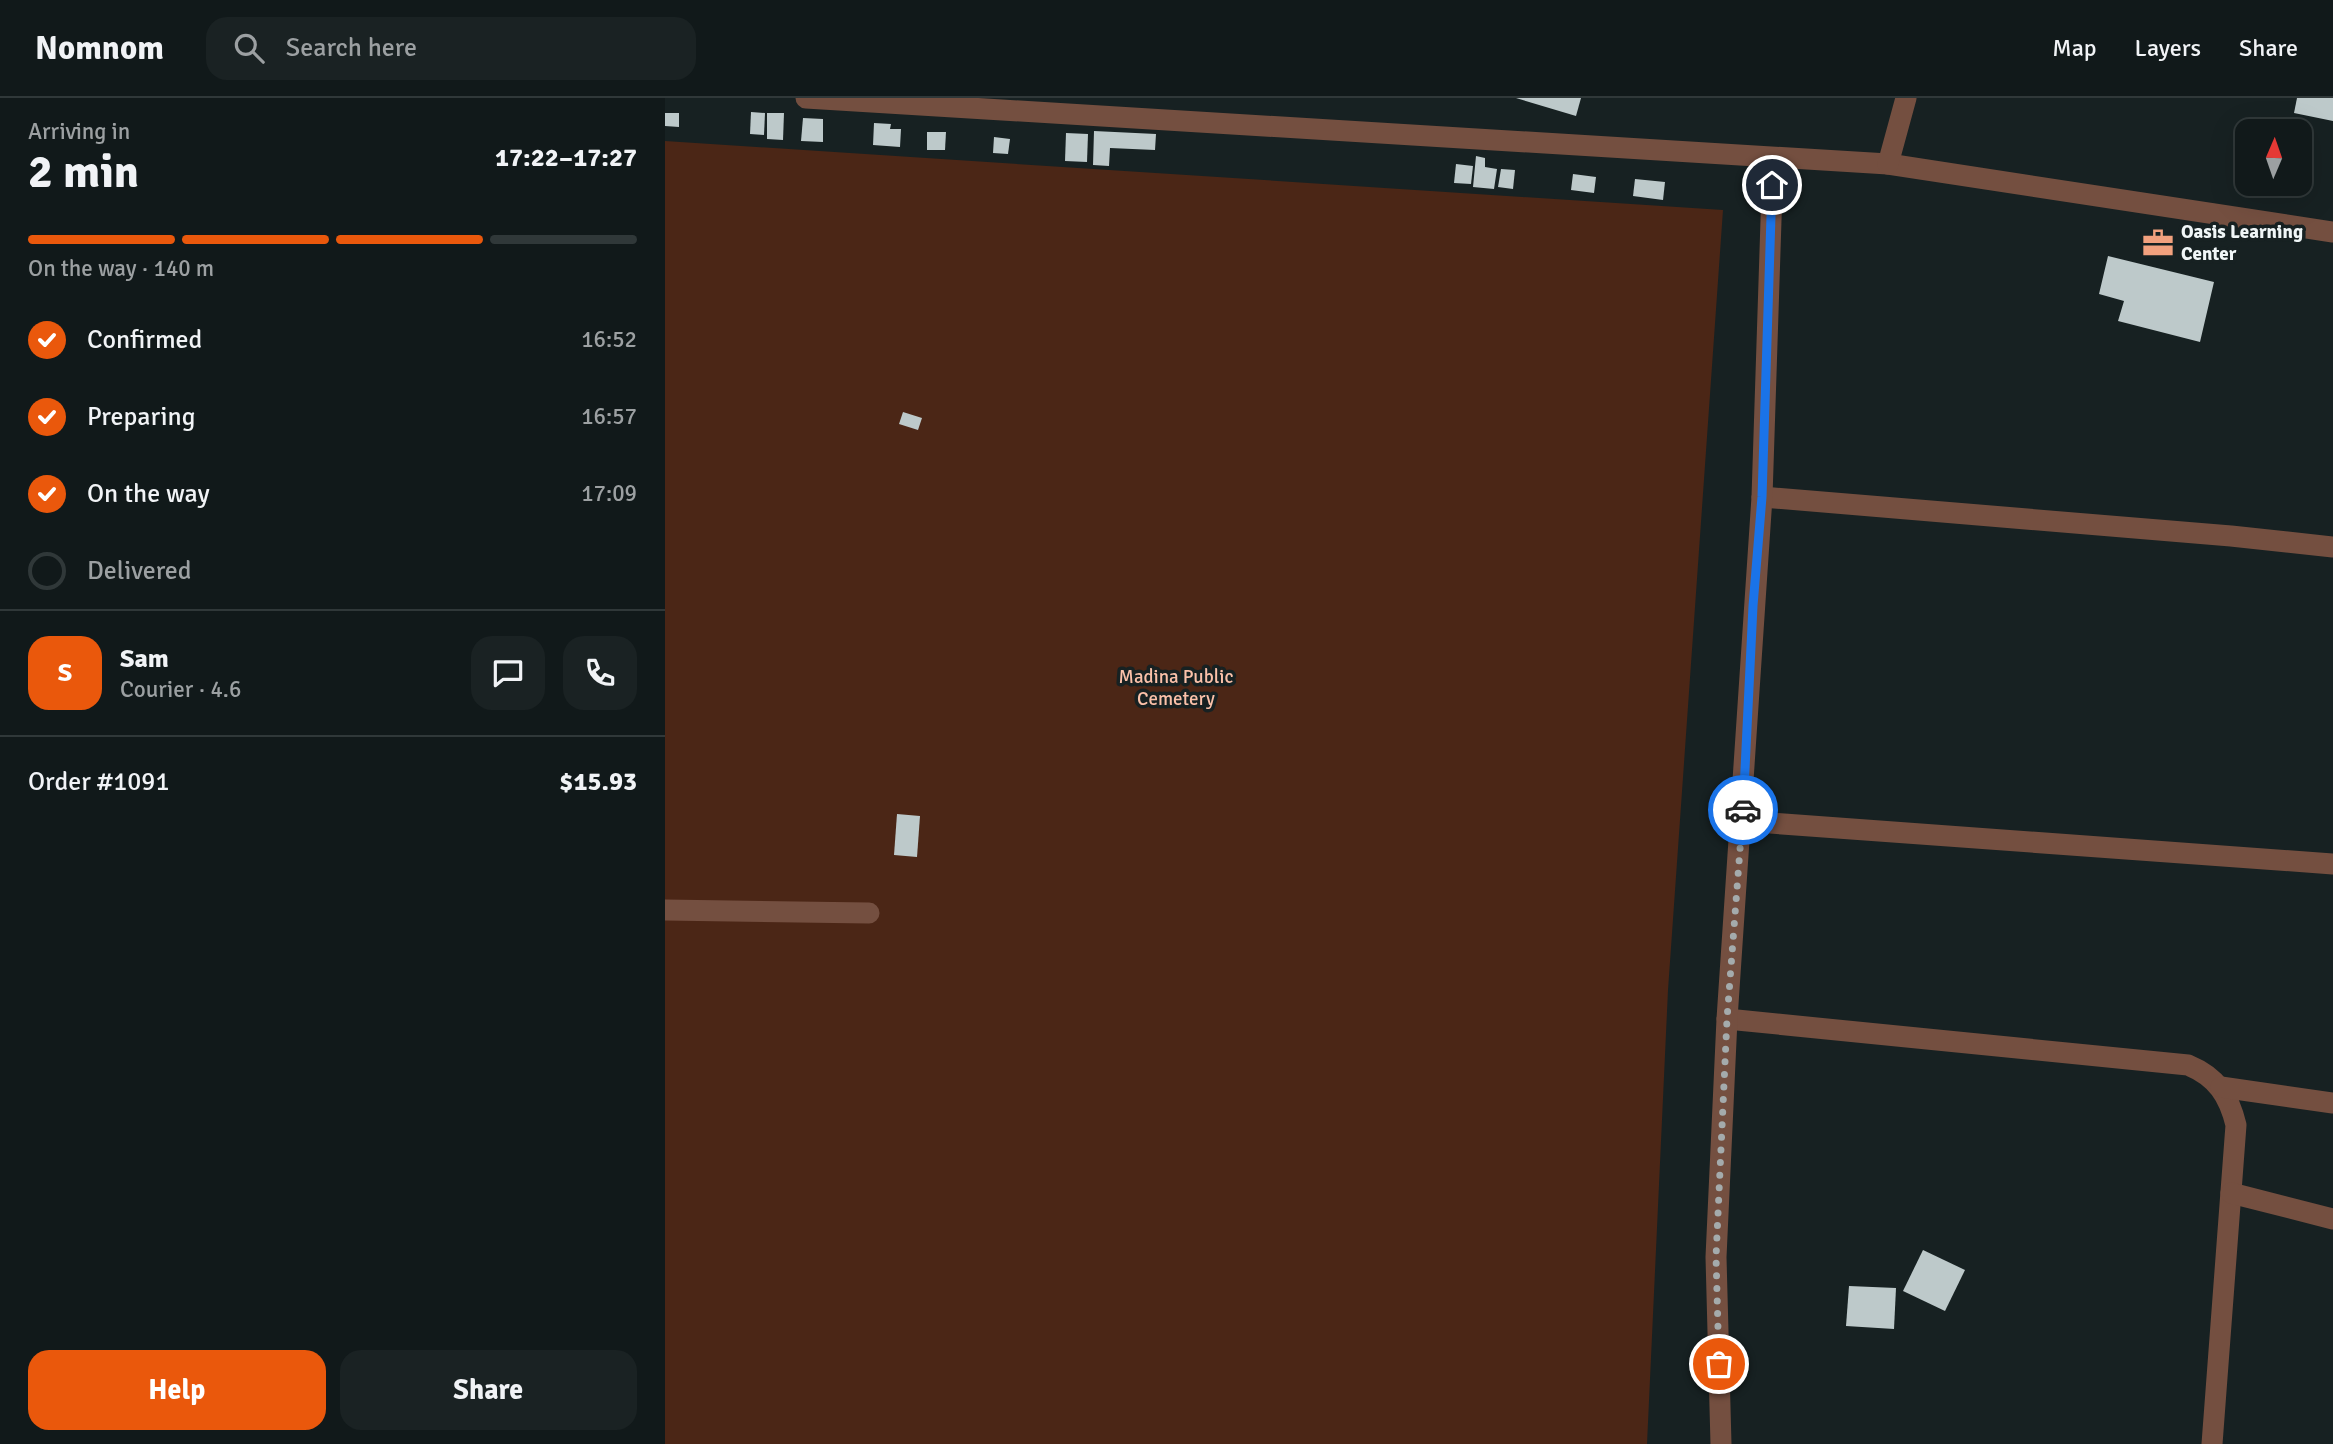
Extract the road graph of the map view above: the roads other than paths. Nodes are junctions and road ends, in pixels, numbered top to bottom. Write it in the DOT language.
graph roads {
  1 [pos="806,98"];
  2 [pos="1906,98"];
  3 [pos="1773,159"];
  4 [pos="1888,164"];
  5 [pos="2333,232"];
  6 [pos="1762,497"];
  7 [pos="2333,548"];
  8 [pos="1742,821"];
  9 [pos="2333,864"];
  10 [pos="665,910"];
  11 [pos="869,913"];
  12 [pos="1727,1019"];
  13 [pos="2221,1087"];
  14 [pos="2333,1103"];
  15 [pos="2231,1194"];
  16 [pos="2333,1219"];
  17 [pos="1721,1444"];
  18 [pos="2212,1444"];
  1 -- 3 [label="street"];
  2 -- 4 [label="street"];
  3 -- 4 [label="street"];
  3 -- 6 [label="street"];
  4 -- 5 [label="street"];
  6 -- 7 [label="street"];
  6 -- 8 [label="street"];
  8 -- 9 [label="street"];
  8 -- 12 [label="street"];
  10 -- 11 [label="street"];
  12 -- 13 [label="street"];
  12 -- 17 [label="street"];
  13 -- 14 [label="street"];
  13 -- 15 [label="street"];
  15 -- 16 [label="street"];
  15 -- 18 [label="street"];
}
